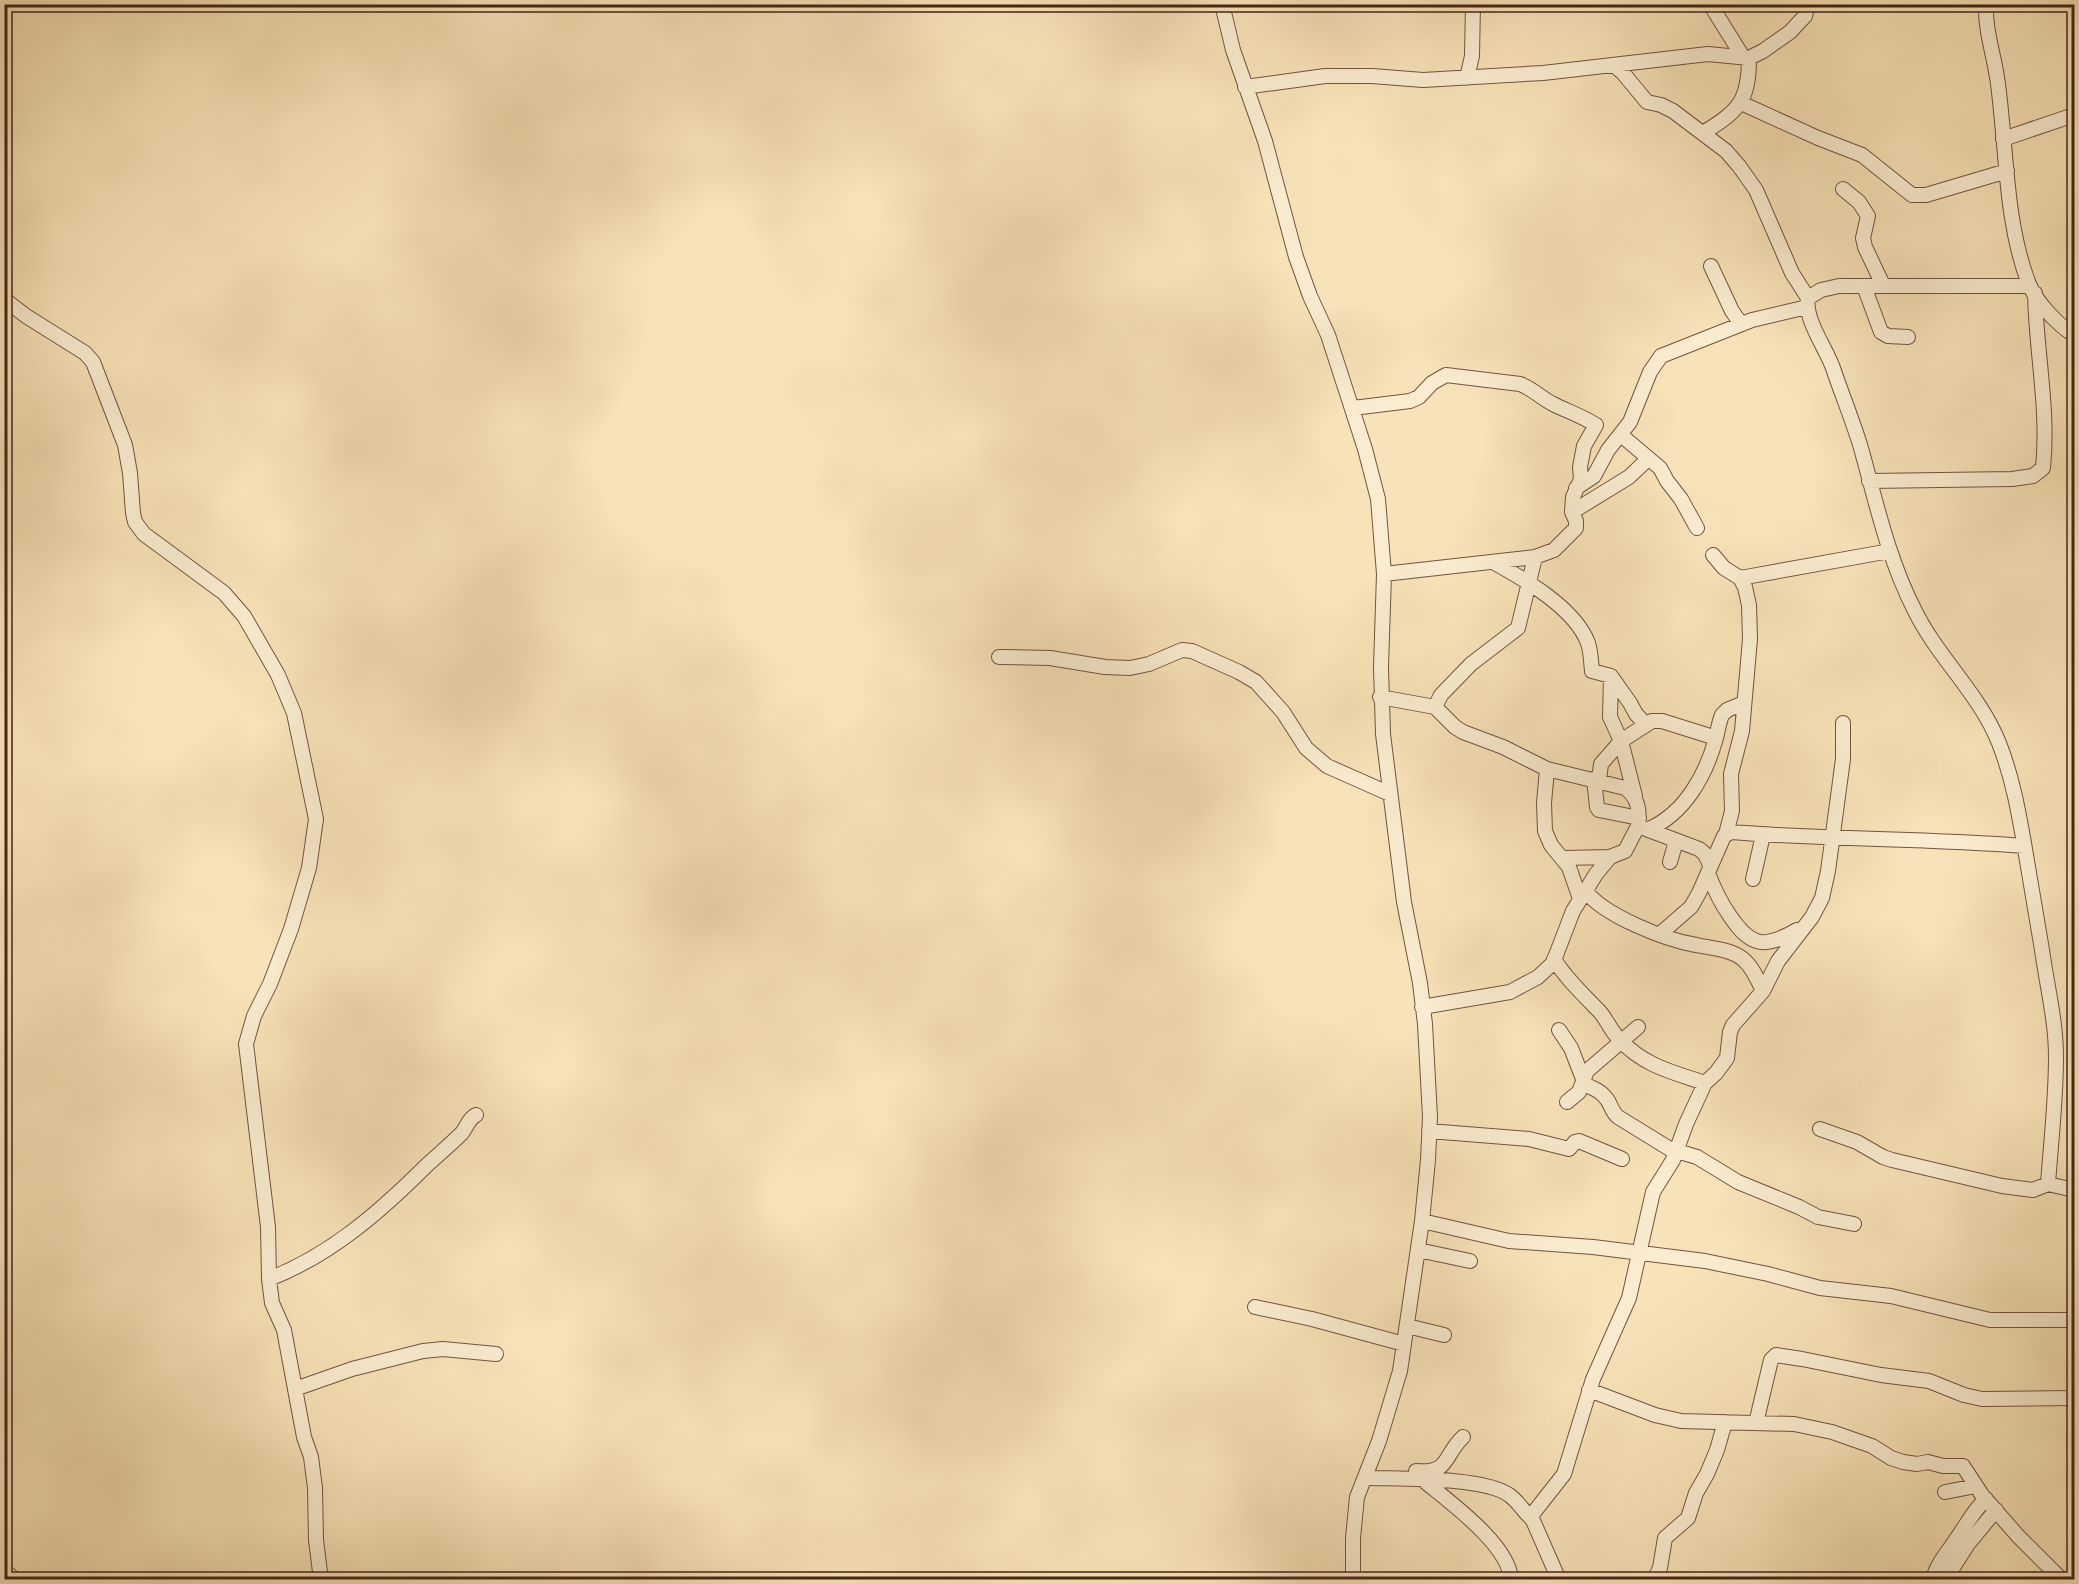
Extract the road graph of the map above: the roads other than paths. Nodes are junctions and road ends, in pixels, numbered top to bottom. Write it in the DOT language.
graph roads {
  1 [pos="1222,4"];
  2 [pos="1473,4"];
  3 [pos="1710,4"];
  4 [pos="1808,4"];
  5 [pos="1986,4"];
  6 [pos="1746,57"];
  7 [pos="1614,66"];
  8 [pos="1467,78"];
  9 [pos="1245,87"];
  10 [pos="1741,103"];
  11 [pos="2074,115"];
  12 [pos="1702,133"];
  13 [pos="2003,139"];
  14 [pos="2007,171"];
  15 [pos="1843,189"];
  16 [pos="1711,266"];
  17 [pos="1882,285"];
  18 [pos="1864,286"];
  19 [pos="2032,290"];
  20 [pos="4,299"];
  21 [pos="1807,303"];
  22 [pos="4,313"];
  23 [pos="26,316"];
  24 [pos="1742,324"];
  25 [pos="2074,335"];
  26 [pos="1908,337"];
  27 [pos="1353,408"];
  28 [pos="1621,435"];
  29 [pos="1648,459"];
  30 [pos="1869,481"];
  31 [pos="1576,488"];
  32 [pos="1572,512"];
  33 [pos="1697,528"];
  34 [pos="1890,551"];
  35 [pos="1713,555"];
  36 [pos="1535,557"];
  37 [pos="1493,562"];
  38 [pos="1384,574"];
  39 [pos="1740,578"];
  40 [pos="1530,582"];
  41 [pos="999,657"];
  42 [pos="1611,676"];
  43 [pos="1380,697"];
  44 [pos="1744,703"];
  45 [pos="1435,707"];
  46 [pos="1843,723"];
  47 [pos="1646,725"];
  48 [pos="1716,738"];
  49 [pos="1621,741"];
  50 [pos="1547,769"];
  51 [pos="1596,780"];
  52 [pos="1390,794"];
  53 [pos="1635,796"];
  54 [pos="1642,824"];
  55 [pos="1726,834"];
  56 [pos="1763,835"];
  57 [pos="1832,839"];
  58 [pos="1676,841"];
  59 [pos="2024,846"];
  60 [pos="1610,857"];
  61 [pos="1562,858"];
  62 [pos="1670,862"];
  63 [pos="1709,869"];
  64 [pos="1753,879"];
  65 [pos="1583,895"];
  66 [pos="1802,928"];
  67 [pos="1660,934"];
  68 [pos="1554,959"];
  69 [pos="1763,991"];
  70 [pos="1422,1007"];
  71 [pos="1638,1028"];
  72 [pos="1558,1030"];
  73 [pos="1621,1041"];
  74 [pos="1583,1079"];
  75 [pos="1705,1083"];
  76 [pos="1567,1102"];
  77 [pos="476,1115"];
  78 [pos="1820,1129"];
  79 [pos="1429,1131"];
  80 [pos="1677,1151"];
  81 [pos="1622,1159"];
  82 [pos="2048,1184"];
  83 [pos="2074,1190"];
  84 [pos="1422,1221"];
  85 [pos="1854,1224"];
  86 [pos="1418,1250"];
  87 [pos="1638,1253"];
  88 [pos="1470,1261"];
  89 [pos="269,1279"];
  90 [pos="1256,1307"];
  91 [pos="2074,1320"];
  92 [pos="1407,1326"];
  93 [pos="1444,1335"];
  94 [pos="1404,1344"];
  95 [pos="496,1354"];
  96 [pos="295,1389"];
  97 [pos="1589,1390"];
  98 [pos="2074,1398"];
  99 [pos="1725,1422"];
  100 [pos="1756,1423"];
  101 [pos="1463,1437"];
  102 [pos="1366,1480"];
  103 [pos="1423,1480"];
  104 [pos="1976,1486"];
  105 [pos="1945,1492"];
  106 [pos="1986,1499"];
  107 [pos="1996,1510"];
  108 [pos="1532,1518"];
  109 [pos="4,1570"];
  110 [pos="15,1580"];
  111 [pos="321,1580"];
  112 [pos="1353,1580"];
  113 [pos="1511,1580"];
  114 [pos="1559,1580"];
  115 [pos="1654,1580"];
  116 [pos="1932,1580"];
  117 [pos="1945,1580"];
  118 [pos="2062,1580"];
  1 -- 9 [label="street"];
  2 -- 8 [label="street"];
  3 -- 6 [label="street"];
  4 -- 6 [label="street"];
  5 -- 13 [label="street"];
  6 -- 7 [label="street"];
  6 -- 10 [label="street"];
  7 -- 8 [label="street"];
  7 -- 12 [label="street"];
  8 -- 9 [label="street"];
  9 -- 27 [label="street"];
  10 -- 12 [label="street"];
  10 -- 14 [label="street"];
  11 -- 13 [label="street"];
  12 -- 21 [label="street"];
  13 -- 14 [label="street"];
  14 -- 19 [label="street"];
  15 -- 17 [label="street"];
  16 -- 24 [label="street"];
  17 -- 18 [label="street"];
  17 -- 19 [label="street"];
  18 -- 21 [label="street"];
  18 -- 26 [label="street"];
  19 -- 25 [label="street"];
  19 -- 30 [label="street"];
  20 -- 23 [label="street"];
  21 -- 24 [label="street"];
  21 -- 30 [label="street"];
  22 -- 23 [label="street"];
  23 -- 89 [label="street"];
  24 -- 28 [label="street"];
  27 -- 31 [label="street"];
  27 -- 38 [label="street"];
  28 -- 29 [label="street"];
  28 -- 31 [label="street"];
  29 -- 32 [label="street"];
  29 -- 33 [label="street"];
  30 -- 34 [label="street"];
  31 -- 32 [label="street"];
  32 -- 36 [label="street"];
  34 -- 39 [label="street"];
  34 -- 59 [label="street"];
  35 -- 39 [label="street"];
  36 -- 37 [label="street"];
  36 -- 40 [label="street"];
  37 -- 38 [label="street"];
  37 -- 40 [label="street"];
  38 -- 43 [label="street"];
  39 -- 44 [label="street"];
  40 -- 42 [label="street"];
  40 -- 45 [label="street"];
  41 -- 52 [label="street"];
  42 -- 47 [label="street"];
  42 -- 49 [label="street"];
  43 -- 45 [label="street"];
  43 -- 52 [label="street"];
  44 -- 48 [label="street"];
  44 -- 55 [label="street"];
  45 -- 50 [label="street"];
  46 -- 57 [label="street"];
  47 -- 48 [label="street"];
  47 -- 49 [label="street"];
  48 -- 54 [label="street"];
  49 -- 51 [label="street"];
  49 -- 53 [label="street"];
  50 -- 51 [label="street"];
  50 -- 61 [label="street"];
  51 -- 53 [label="street"];
  51 -- 54 [label="street"];
  52 -- 70 [label="street"];
  53 -- 54 [label="street"];
  54 -- 58 [label="street"];
  54 -- 60 [label="street"];
  55 -- 56 [label="street"];
  55 -- 63 [label="street"];
  56 -- 57 [label="street"];
  56 -- 64 [label="street"];
  57 -- 59 [label="street"];
  57 -- 66 [label="street"];
  58 -- 62 [label="street"];
  58 -- 63 [label="street"];
  59 -- 82 [label="street"];
  60 -- 61 [label="street"];
  60 -- 65 [label="street"];
  61 -- 65 [label="street"];
  63 -- 66 [label="street"];
  63 -- 67 [label="street"];
  65 -- 67 [label="street"];
  65 -- 68 [label="street"];
  66 -- 69 [label="street"];
  67 -- 69 [label="street"];
  68 -- 70 [label="street"];
  68 -- 73 [label="street"];
  69 -- 75 [label="street"];
  70 -- 79 [label="street"];
  71 -- 73 [label="street"];
  72 -- 74 [label="street"];
  73 -- 74 [label="street"];
  73 -- 75 [label="street"];
  74 -- 76 [label="street"];
  74 -- 80 [label="street"];
  75 -- 80 [label="street"];
  77 -- 89 [label="street"];
  78 -- 82 [label="street"];
  79 -- 81 [label="street"];
  79 -- 84 [label="street"];
  80 -- 85 [label="street"];
  80 -- 87 [label="street"];
  82 -- 83 [label="street"];
  84 -- 86 [label="street"];
  84 -- 87 [label="street"];
  86 -- 88 [label="street"];
  86 -- 92 [label="street"];
  87 -- 91 [label="street"];
  87 -- 97 [label="street"];
  89 -- 96 [label="street"];
  90 -- 94 [label="street"];
  92 -- 93 [label="street"];
  92 -- 94 [label="street"];
  94 -- 102 [label="street"];
  95 -- 96 [label="street"];
  96 -- 111 [label="street"];
  97 -- 99 [label="street"];
  97 -- 108 [label="street"];
  98 -- 100 [label="street"];
  99 -- 100 [label="street"];
  99 -- 115 [label="street"];
  100 -- 104 [label="street"];
  101 -- 102 [label="street"];
  102 -- 103 [label="street"];
  102 -- 112 [label="street"];
  103 -- 108 [label="street"];
  103 -- 113 [label="street"];
  104 -- 105 [label="street"];
  104 -- 106 [label="street"];
  106 -- 107 [label="street"];
  106 -- 116 [label="street"];
  107 -- 117 [label="street"];
  107 -- 118 [label="street"];
  108 -- 114 [label="street"];
  109 -- 110 [label="street"];
}
